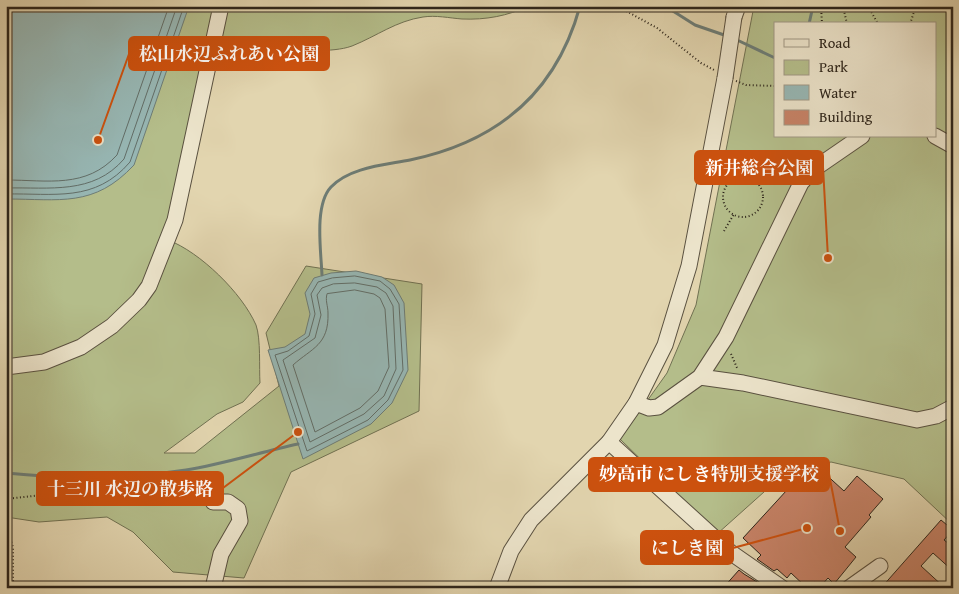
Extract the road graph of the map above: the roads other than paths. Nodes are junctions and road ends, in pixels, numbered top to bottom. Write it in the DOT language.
graph roads {
  1 [pos="221,6"];
  2 [pos="736,12"];
  3 [pos="936,137"];
  4 [pos="859,138"];
  5 [pos="953,146"];
  6 [pos="6,367"];
  7 [pos="700,377"];
  8 [pos="636,402"];
  9 [pos="953,407"];
  10 [pos="608,442"];
  11 [pos="214,496"];
  12 [pos="880,566"];
  13 [pos="212,588"];
  14 [pos="498,588"];
  15 [pos="782,588"];
  16 [pos="849,588"];
  1 -- 6 [label="street"];
  2 -- 8 [label="street, bridge"];
  3 -- 5 [label="street"];
  4 -- 7 [label="street"];
  7 -- 8 [label="street"];
  7 -- 9 [label="street"];
  8 -- 10 [label="street"];
  10 -- 14 [label="street"];
  10 -- 15 [label="street"];
  11 -- 13 [label="street"];
  12 -- 16 [label="street"];
}
